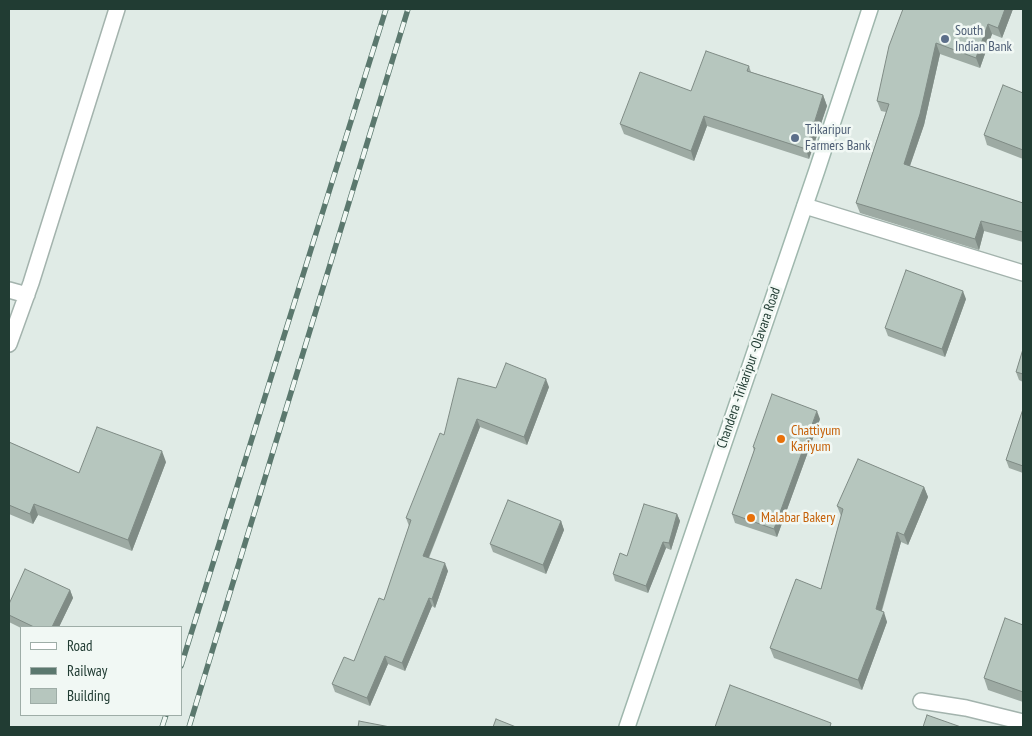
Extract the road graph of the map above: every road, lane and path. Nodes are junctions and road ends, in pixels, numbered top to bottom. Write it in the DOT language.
graph roads {
  1 [pos="117,9"];
  2 [pos="870,9"];
  3 [pos="805,206"];
  4 [pos="1023,273"];
  5 [pos="9,290"];
  6 [pos="27,295"];
  7 [pos="9,344"];
  8 [pos="921,701"];
  9 [pos="1023,722"];
  10 [pos="627,727"];
  1 -- 6 [label="main road"];
  2 -- 3 [label="main road, Chandera -Trikaripur -Olavara Road"];
  3 -- 4 [label="main road"];
  3 -- 10 [label="main road, Chandera -Trikaripur -Olavara Road"];
  5 -- 6 [label="main road"];
  6 -- 7 [label="main road"];
  8 -- 9 [label="main road"];
}
